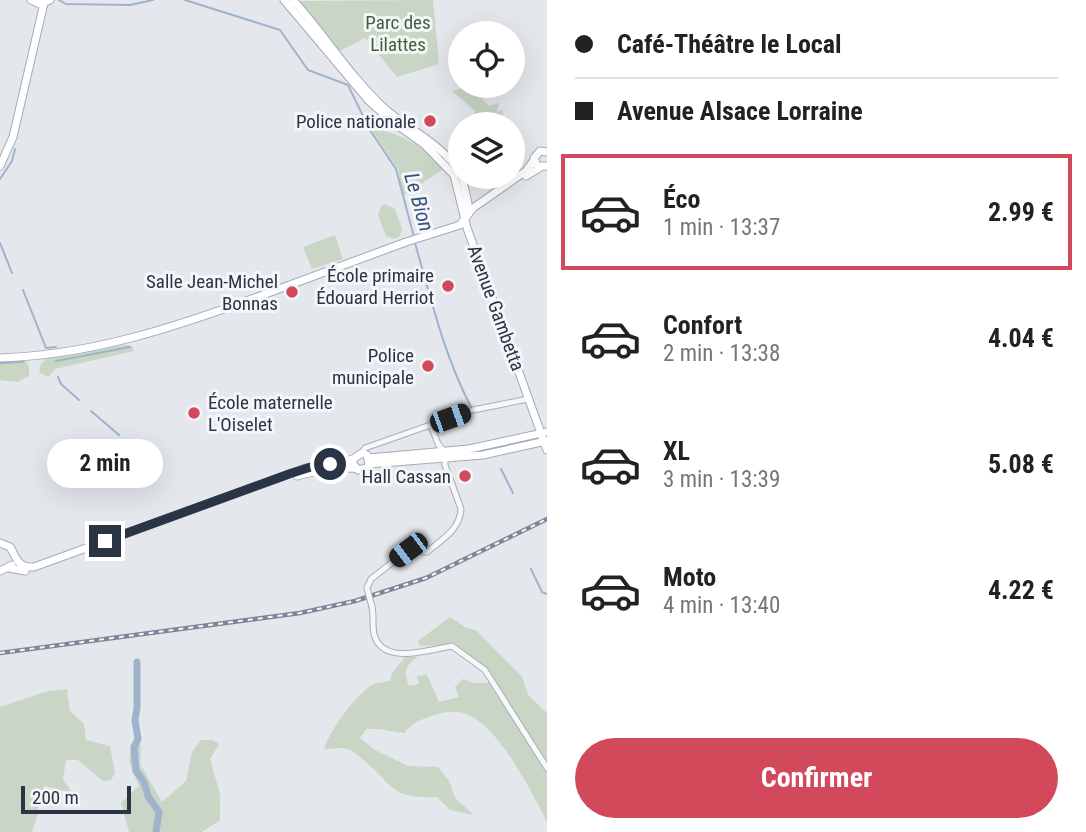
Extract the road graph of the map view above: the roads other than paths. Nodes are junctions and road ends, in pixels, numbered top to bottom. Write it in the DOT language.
graph roads {
  1 [pos="284,0"];
  2 [pos="293,0"];
  3 [pos="31,1"];
  4 [pos="47,2"];
  5 [pos="40,17"];
  6 [pos="546,149"];
  7 [pos="448,157"];
  8 [pos="534,160"];
  9 [pos="0,166"];
  10 [pos="544,166"];
  11 [pos="466,189"];
  12 [pos="467,189"];
  13 [pos="487,198"];
  14 [pos="466,217"];
  15 [pos="0,358"];
  16 [pos="528,399"];
  17 [pos="432,425"];
  18 [pos="545,437"];
  19 [pos="547,450"];
  20 [pos="441,455"];
  21 [pos="367,458"];
  22 [pos="354,463"];
  23 [pos="0,543"];
  24 [pos="14,557"];
  25 [pos="9,568"];
  26 [pos="0,571"];
  27 [pos="547,768"];
  1 -- 14 [label="main road"];
  2 -- 7 [label="main road"];
  3 -- 4 [label="main road"];
  3 -- 5 [label="main road"];
  4 -- 5 [label="main road"];
  5 -- 9 [label="main road"];
  6 -- 8 [label="main road"];
  8 -- 10 [label="main road"];
  8 -- 13 [label="main road"];
  10 -- 14 [label="main road"];
  11 -- 14 [label="main road"];
  12 -- 13 [label="main road"];
  13 -- 14 [label="main road"];
  14 -- 15 [label="main road"];
  14 -- 16 [label="main road, Avenue Gambetta"];
  16 -- 17 [label="street"];
  16 -- 18 [label="main road, Avenue Gambetta"];
  17 -- 20 [label="street"];
  17 -- 21 [label="street"];
  18 -- 19 [label="main road, Avenue Gambetta"];
  18 -- 20 [label="main road"];
  20 -- 21 [label="main road"];
  20 -- 27 [label="street, bridge"];
  21 -- 22 [label="main road"];
  21 -- 22 [label="main road"];
  22 -- 24 [label="main road"];
  22 -- 25 [label="main road"];
  23 -- 24 [label="main road"];
  24 -- 25 [label="main road"];
  25 -- 26 [label="main road"];
}
